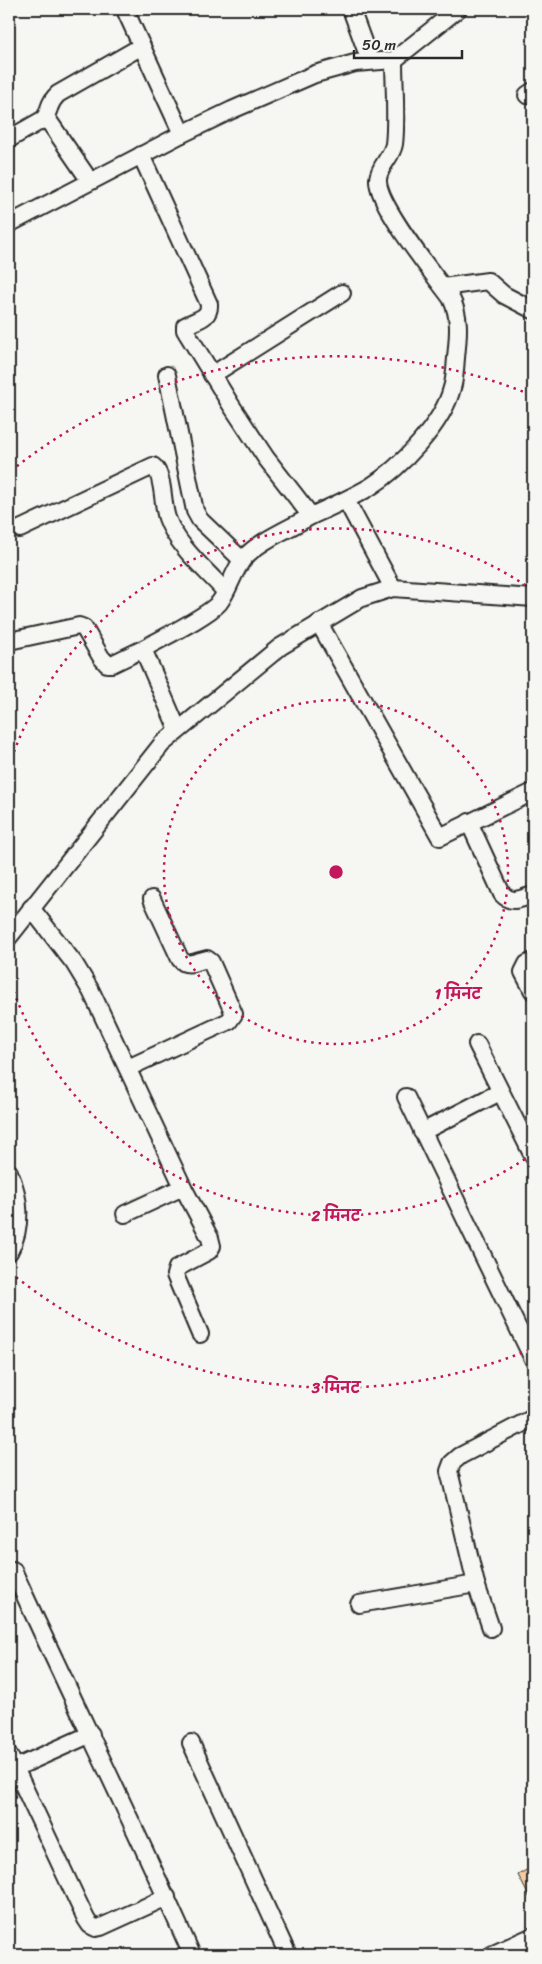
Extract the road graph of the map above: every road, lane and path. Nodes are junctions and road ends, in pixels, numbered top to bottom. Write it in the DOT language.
graph roads {
  1 [pos="351,9"];
  2 [pos="458,9"];
  3 [pos="126,12"];
  4 [pos="142,46"];
  5 [pos="394,60"];
  6 [pos="370,62"];
  7 [pos="46,116"];
  8 [pos="182,134"];
  9 [pos="9,139"];
  10 [pos="141,155"];
  11 [pos="90,181"];
  12 [pos="9,224"];
  13 [pos="444,287"];
  14 [pos="342,293"];
  15 [pos="533,310"];
  16 [pos="168,375"];
  17 [pos="212,375"];
  18 [pos="346,500"];
  19 [pos="311,516"];
  20 [pos="20,529"];
  21 [pos="242,560"];
  22 [pos="393,588"];
  23 [pos="225,591"];
  24 [pos="533,598"];
  25 [pos="318,623"];
  26 [pos="9,641"];
  27 [pos="144,649"];
  28 [pos="178,730"];
  29 [pos="533,792"];
  30 [pos="469,822"];
  31 [pos="533,895"];
  32 [pos="152,899"];
  33 [pos="31,908"];
  34 [pos="9,937"];
  35 [pos="533,960"];
  36 [pos="533,991"];
  37 [pos="477,1044"];
  38 [pos="128,1068"];
  39 [pos="500,1092"];
  40 [pos="406,1097"];
  41 [pos="422,1132"];
  42 [pos="533,1156"];
  43 [pos="9,1172"];
  44 [pos="183,1187"];
  45 [pos="125,1214"];
  46 [pos="9,1252"];
  47 [pos="200,1334"];
  48 [pos="533,1360"];
  49 [pos="533,1418"];
  50 [pos="13,1570"];
  51 [pos="476,1584"];
  52 [pos="359,1604"];
  53 [pos="491,1628"];
  54 [pos="91,1734"];
  55 [pos="191,1743"];
  56 [pos="12,1761"];
  57 [pos="166,1897"];
  58 [pos="533,1936"];
  59 [pos="192,1955"];
  60 [pos="288,1955"];
  61 [pos="491,1955"];
  1 -- 6 [label="street"];
  2 -- 5 [label="street"];
  3 -- 4 [label="street"];
  4 -- 7 [label="street"];
  4 -- 8 [label="street"];
  5 -- 6 [label="street"];
  5 -- 13 [label="street"];
  6 -- 8 [label="street"];
  7 -- 9 [label="street"];
  7 -- 11 [label="street"];
  8 -- 10 [label="street"];
  10 -- 11 [label="street"];
  10 -- 17 [label="street"];
  11 -- 12 [label="street"];
  13 -- 15 [label="street"];
  13 -- 18 [label="street"];
  14 -- 17 [label="street"];
  16 -- 21 [label="street"];
  17 -- 19 [label="street"];
  18 -- 19 [label="street"];
  18 -- 22 [label="street"];
  19 -- 21 [label="street"];
  20 -- 23 [label="street"];
  21 -- 23 [label="street"];
  22 -- 24 [label="street"];
  22 -- 25 [label="street"];
  23 -- 27 [label="street"];
  25 -- 28 [label="street"];
  25 -- 30 [label="street"];
  26 -- 27 [label="street"];
  27 -- 28 [label="street"];
  28 -- 33 [label="street"];
  29 -- 30 [label="street"];
  30 -- 31 [label="street"];
  32 -- 38 [label="street"];
  33 -- 34 [label="street"];
  33 -- 38 [label="street"];
  35 -- 36 [label="street"];
  37 -- 39 [label="street"];
  38 -- 44 [label="street"];
  39 -- 41 [label="street"];
  39 -- 42 [label="street"];
  40 -- 41 [label="street"];
  41 -- 48 [label="street"];
  43 -- 46 [label="street"];
  44 -- 45 [label="street"];
  44 -- 47 [label="street"];
  49 -- 51 [label="street"];
  50 -- 54 [label="street"];
  51 -- 52 [label="street"];
  51 -- 53 [label="street"];
  54 -- 56 [label="street"];
  54 -- 57 [label="street"];
  55 -- 60 [label="street"];
  56 -- 57 [label="street"];
  57 -- 59 [label="street"];
  58 -- 61 [label="street"];
}
